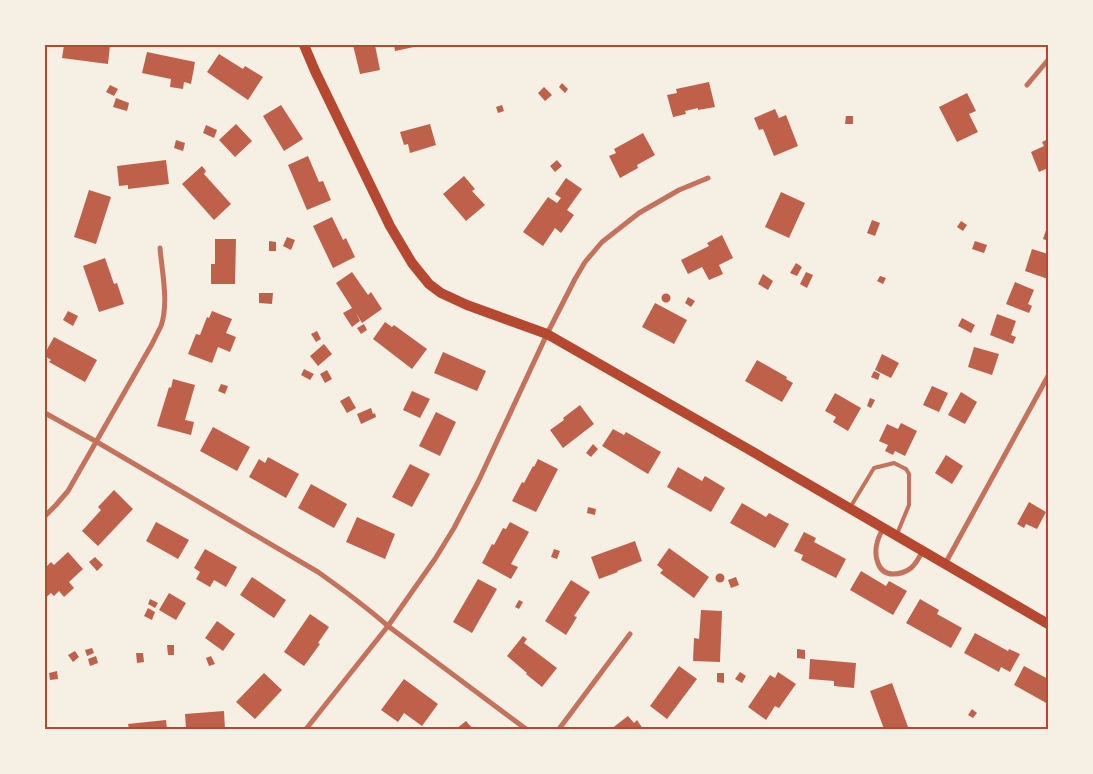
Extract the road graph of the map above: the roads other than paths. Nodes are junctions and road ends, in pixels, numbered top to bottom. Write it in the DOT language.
graph roads {
  1 [pos="304,45"];
  2 [pos="1048,60"];
  3 [pos="1027,85"];
  4 [pos="708,178"];
  5 [pos="160,248"];
  6 [pos="548,334"];
  7 [pos="1048,376"];
  8 [pos="45,413"];
  9 [pos="96,442"];
  10 [pos="849,508"];
  11 [pos="45,516"];
  12 [pos="883,528"];
  13 [pos="896,536"];
  14 [pos="923,551"];
  15 [pos="945,564"];
  16 [pos="1048,624"];
  17 [pos="388,626"];
  18 [pos="630,634"];
  19 [pos="306,729"];
  20 [pos="526,729"];
  21 [pos="559,729"];
  1 -- 6 [label="main road"];
  2 -- 3 [label="street"];
  4 -- 6 [label="street"];
  5 -- 9 [label="street"];
  6 -- 10 [label="main road"];
  6 -- 17 [label="street"];
  7 -- 15 [label="street"];
  8 -- 9 [label="street"];
  9 -- 11 [label="street"];
  9 -- 17 [label="street"];
  10 -- 12 [label="main road"];
  10 -- 13 [label="lane"];
  12 -- 13 [label="main road"];
  12 -- 14 [label="street"];
  13 -- 14 [label="main road"];
  14 -- 15 [label="main road"];
  15 -- 16 [label="main road"];
  17 -- 19 [label="street"];
  17 -- 20 [label="street"];
  18 -- 21 [label="street"];
}
